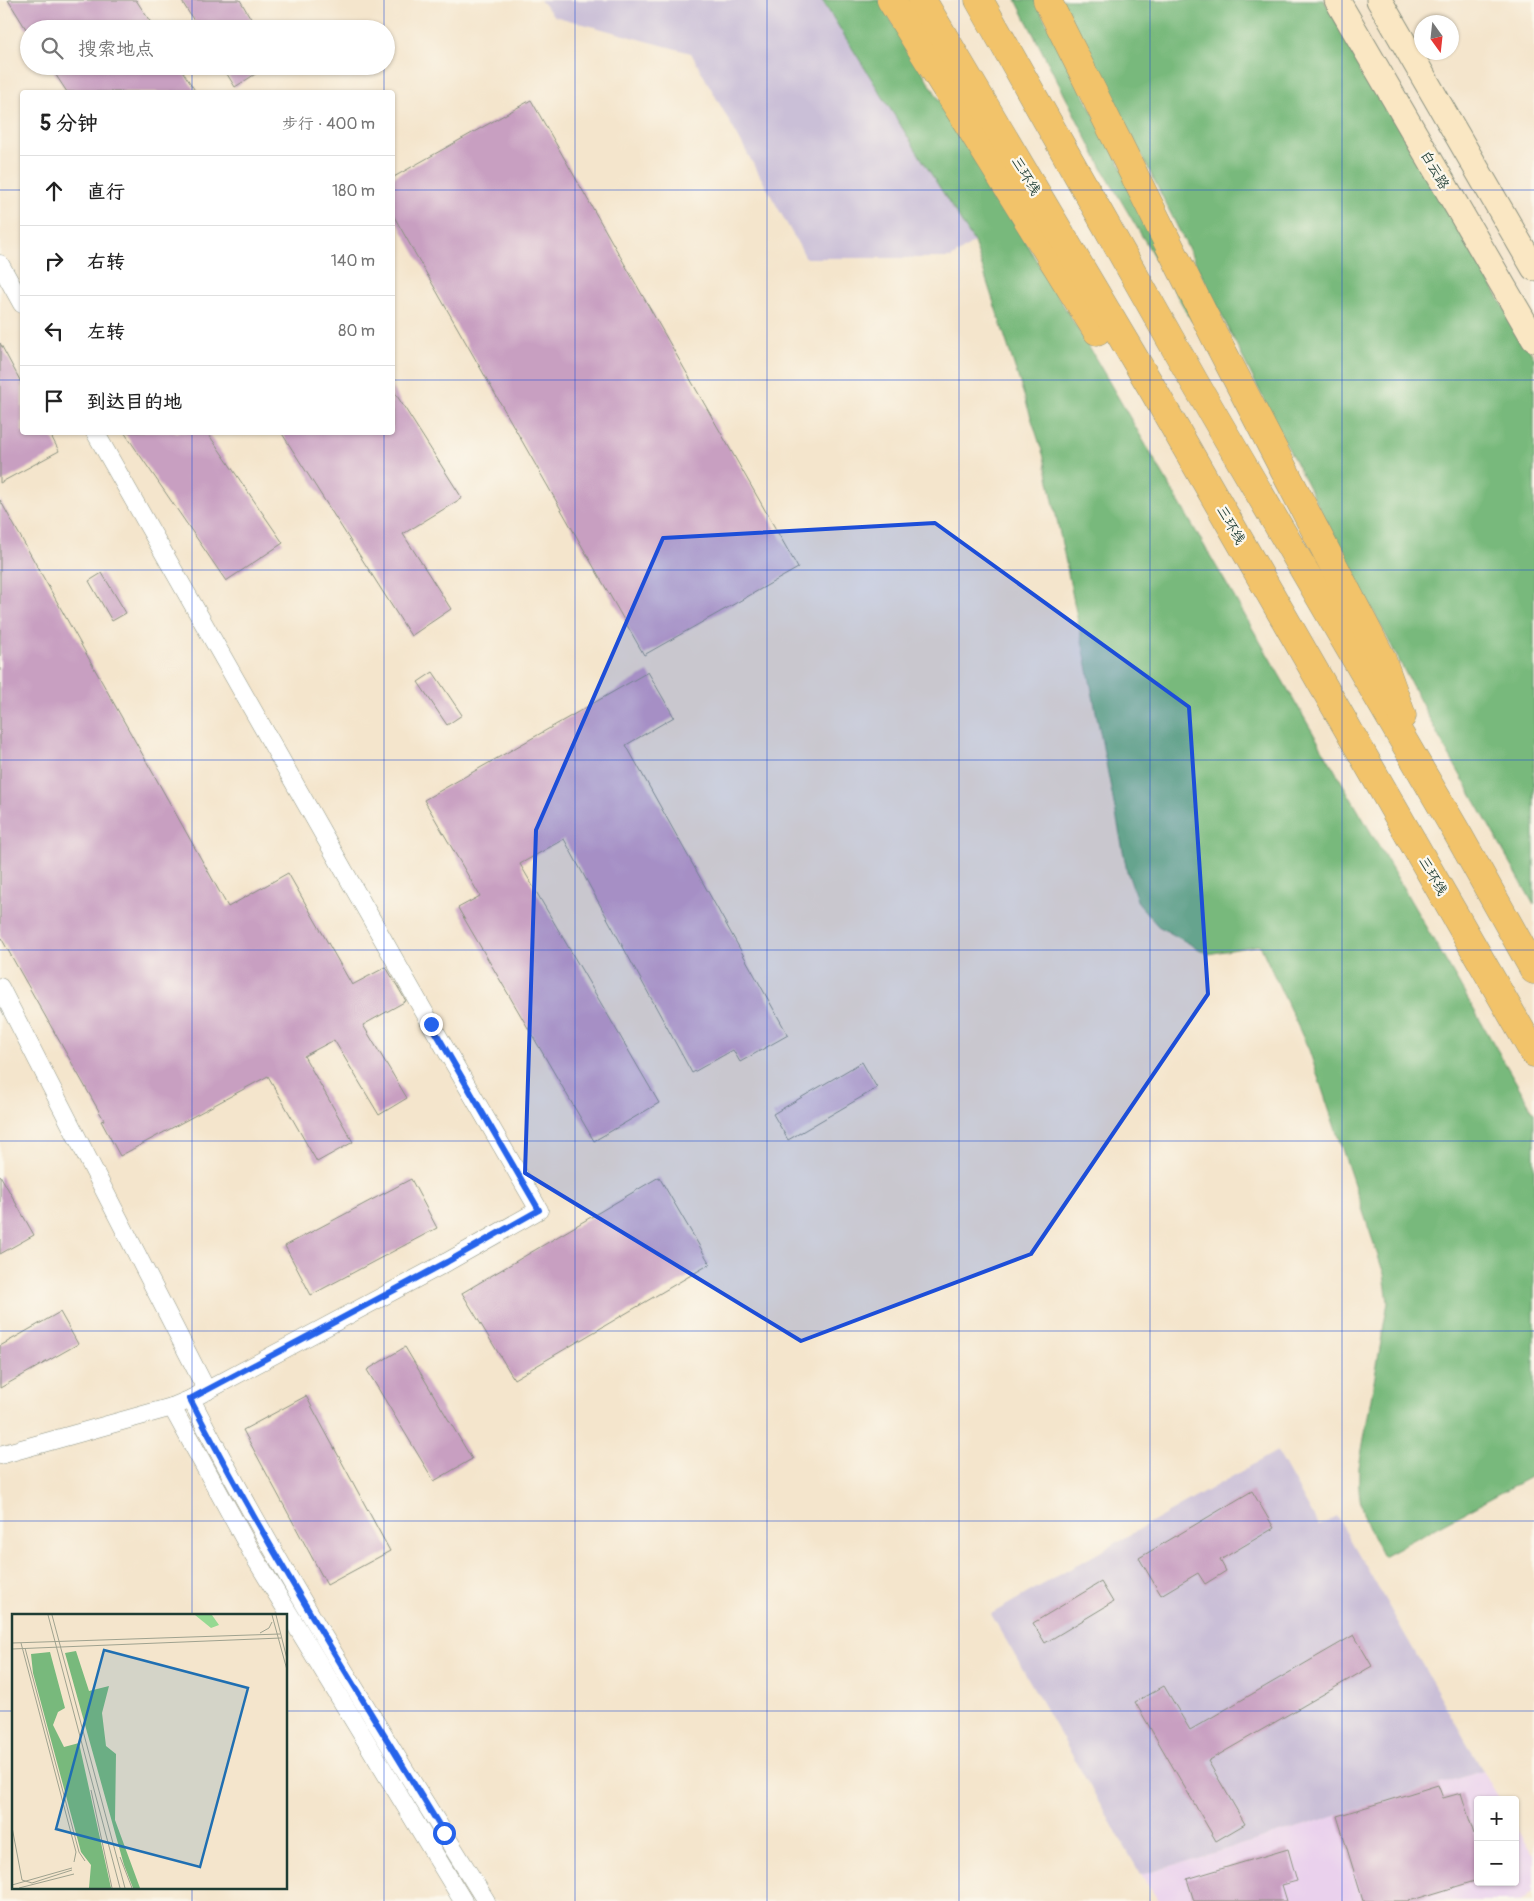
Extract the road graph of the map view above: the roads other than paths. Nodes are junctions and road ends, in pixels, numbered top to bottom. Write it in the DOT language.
graph roads {
  1 [pos="891,0"];
  2 [pos="979,0"];
  3 [pos="1047,0"];
  4 [pos="1337,0"];
  5 [pos="1379,0"];
  6 [pos="924,4"];
  7 [pos="0,264"];
  8 [pos="1534,268"];
  9 [pos="20,300"];
  10 [pos="1534,339"];
  11 [pos="1152,388"];
  12 [pos="97,435"];
  13 [pos="1418,765"];
  14 [pos="1534,970"];
  15 [pos="0,987"];
  16 [pos="1534,1053"];
  17 [pos="207,1391"];
  18 [pos="190,1399"];
  19 [pos="172,1407"];
  20 [pos="0,1455"];
  21 [pos="463,1901"];
  22 [pos="486,1901"];
  1 -- 11 [label="highway"];
  2 -- 13 [label="highway"];
  3 -- 13 [label="highway"];
  4 -- 10 [label="street, 白云路"];
  5 -- 8 [label="street"];
  6 -- 11 [label="highway, 三环线"];
  7 -- 9 [label="street"];
  11 -- 16 [label="highway, 三环线"];
  12 -- 17 [label="street"];
  13 -- 14 [label="highway"];
  15 -- 17 [label="street"];
  17 -- 18 [label="street"];
  18 -- 19 [label="street"];
  18 -- 22 [label="street"];
  19 -- 20 [label="street"];
  19 -- 21 [label="street"];
}
